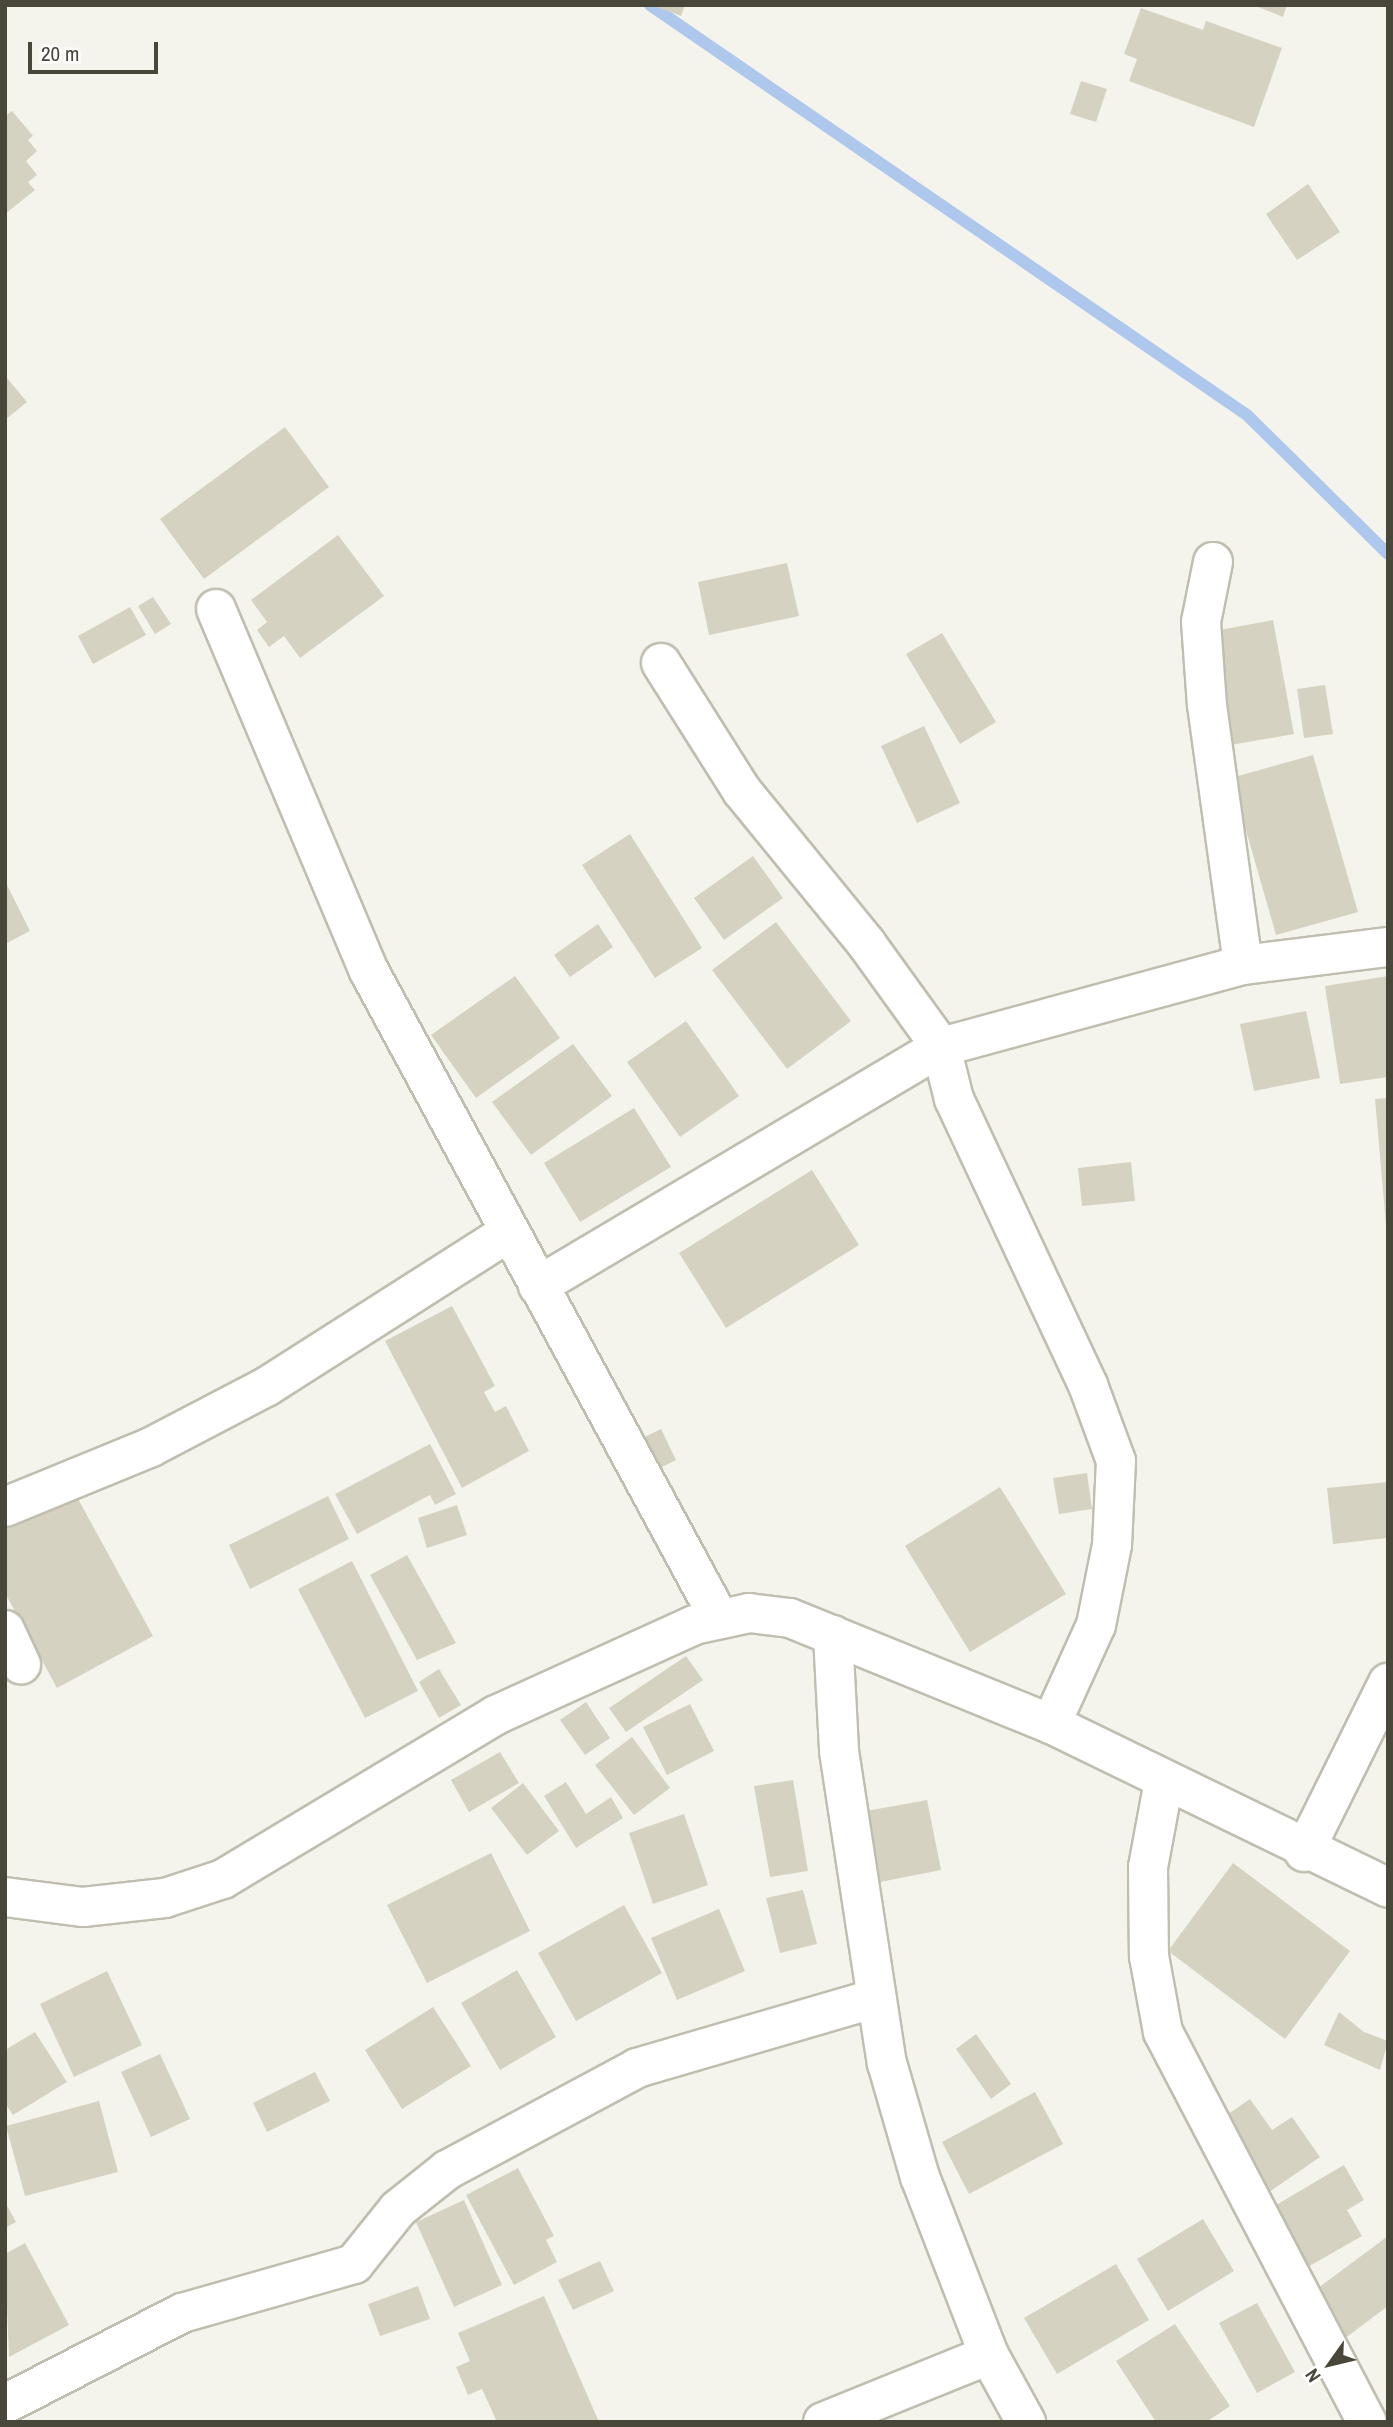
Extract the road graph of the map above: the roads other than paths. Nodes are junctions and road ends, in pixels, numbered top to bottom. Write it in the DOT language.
graph roads {
  1 [pos="1213,562"];
  2 [pos="216,609"];
  3 [pos="661,663"];
  4 [pos="1388,947"];
  5 [pos="1243,965"];
  6 [pos="941,1047"];
  7 [pos="509,1232"];
  8 [pos="538,1286"];
  9 [pos="5,1507"];
  10 [pos="719,1618"];
  11 [pos="5,1630"];
  12 [pos="833,1634"];
  13 [pos="21,1664"];
  14 [pos="1388,1683"];
  15 [pos="1051,1724"];
  16 [pos="1164,1781"];
  17 [pos="1304,1852"];
  18 [pos="1388,1888"];
  19 [pos="5,1896"];
  20 [pos="873,1999"];
  21 [pos="989,2355"];
  22 [pos="5,2404"];
  23 [pos="823,2422"];
  24 [pos="1026,2422"];
  25 [pos="1367,2422"];
  1 -- 5 [label="street"];
  2 -- 7 [label="street"];
  3 -- 6 [label="street"];
  4 -- 5 [label="street"];
  5 -- 6 [label="street"];
  6 -- 8 [label="street"];
  6 -- 15 [label="street"];
  7 -- 8 [label="street"];
  7 -- 9 [label="street"];
  8 -- 10 [label="street"];
  10 -- 12 [label="street"];
  10 -- 19 [label="street"];
  11 -- 13 [label="street"];
  12 -- 15 [label="street"];
  12 -- 20 [label="street"];
  14 -- 17 [label="street"];
  15 -- 16 [label="street"];
  16 -- 17 [label="street"];
  16 -- 25 [label="street"];
  17 -- 18 [label="street"];
  20 -- 21 [label="street"];
  20 -- 22 [label="street"];
  21 -- 23 [label="street"];
  21 -- 24 [label="street"];
}
